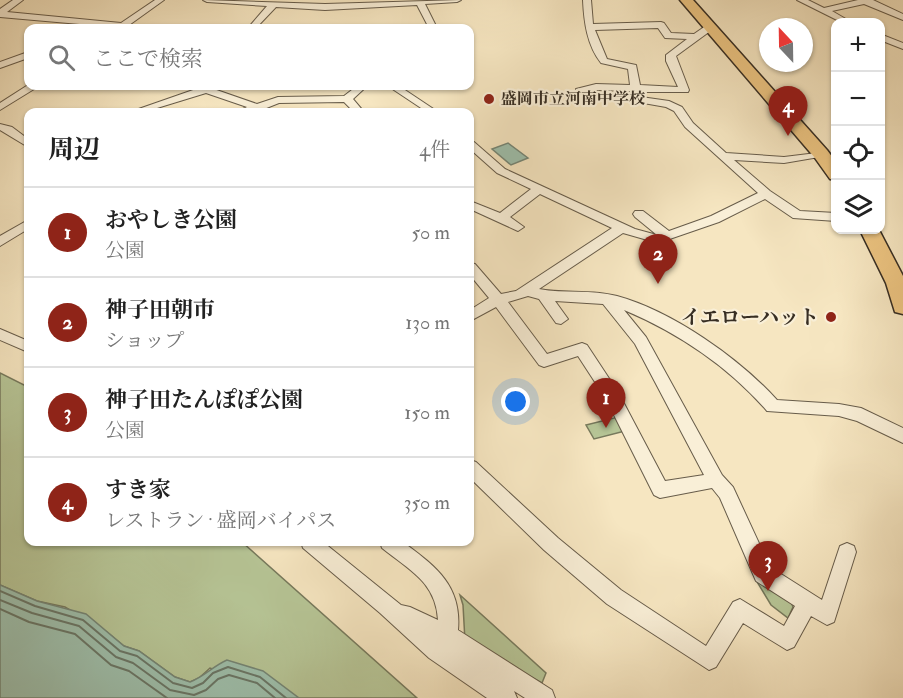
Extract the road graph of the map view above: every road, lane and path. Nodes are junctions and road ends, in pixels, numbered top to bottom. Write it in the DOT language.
graph roads {
  1 [pos="19,0"];
  2 [pos="160,0"];
  3 [pos="207,0"];
  4 [pos="446,0"];
  5 [pos="457,0"];
  6 [pos="587,0"];
  7 [pos="686,0"];
  8 [pos="695,0"];
  9 [pos="801,0"];
  10 [pos="865,0"];
  11 [pos="289,2"];
  12 [pos="359,3"];
  13 [pos="420,3"];
  14 [pos="274,4"];
  15 [pos="822,11"];
  16 [pos="0,14"];
  17 [pos="903,17"];
  18 [pos="838,18"];
  19 [pos="88,21"];
  20 [pos="84,24"];
  21 [pos="105,24"];
  22 [pos="126,24"];
  23 [pos="256,24"];
  24 [pos="431,24"];
  25 [pos="590,27"];
  26 [pos="710,27"];
  27 [pos="694,37"];
  28 [pos="885,39"];
  29 [pos="903,46"];
  30 [pos="24,57"];
  31 [pos="0,65"];
  32 [pos="635,87"];
  33 [pos="28,90"];
  34 [pos="196,90"];
  35 [pos="206,90"];
  36 [pos="317,90"];
  37 [pos="357,90"];
  38 [pos="399,90"];
  39 [pos="580,91"];
  40 [pos="316,99"];
  41 [pos="347,99"];
  42 [pos="0,107"];
  43 [pos="146,108"];
  44 [pos="255,108"];
  45 [pos="264,108"];
  46 [pos="355,108"];
  47 [pos="427,108"];
  48 [pos="3,130"];
  49 [pos="24,142"];
  50 [pos="474,147"];
  51 [pos="723,156"];
  52 [pos="828,156"];
  53 [pos="539,189"];
  54 [pos="766,194"];
  55 [pos="474,207"];
  56 [pos="639,214"];
  57 [pos="831,217"];
  58 [pos="501,218"];
  59 [pos="24,227"];
  60 [pos="518,227"];
  61 [pos="623,227"];
  62 [pos="872,234"];
  63 [pos="884,234"];
  64 [pos="668,236"];
  65 [pos="0,242"];
  66 [pos="474,272"];
  67 [pos="903,273"];
  68 [pos="525,291"];
  69 [pos="544,296"];
  70 [pos="498,299"];
  71 [pos="608,299"];
  72 [pos="903,307"];
  73 [pos="474,314"];
  74 [pos="561,319"];
  75 [pos="0,334"];
  76 [pos="24,345"];
  77 [pos="903,436"];
  78 [pos="474,471"];
  79 [pos="716,480"];
  80 [pos="315,546"];
  81 [pos="393,546"];
  82 [pos="846,552"];
  83 [pos="807,603"];
  84 [pos="442,643"];
  85 [pos="506,698"];
  86 [pos="544,698"];
  1 -- 16 [label="street"];
  2 -- 22 [label="street"];
  3 -- 14 [label="street"];
  4 -- 5 [label="street"];
  4 -- 13 [label="street"];
  6 -- 25 [label="street"];
  7 -- 26 [label="highway"];
  8 -- 52 [label="highway"];
  9 -- 15 [label="street"];
  10 -- 15 [label="street"];
  10 -- 17 [label="street"];
  11 -- 12 [label="street"];
  11 -- 14 [label="street"];
  12 -- 13 [label="street"];
  13 -- 24 [label="street"];
  14 -- 23 [label="street"];
  15 -- 18 [label="street"];
  16 -- 19 [label="street"];
  19 -- 20 [label="street"];
  19 -- 21 [label="street"];
  25 -- 27 [label="street"];
  25 -- 32 [label="street"];
  26 -- 27 [label="street"];
  26 -- 52 [label="highway"];
  27 -- 32 [label="street"];
  28 -- 29 [label="street"];
  30 -- 31 [label="street"];
  32 -- 39 [label="street"];
  32 -- 51 [label="street"];
  33 -- 42 [label="street"];
  34 -- 43 [label="street"];
  35 -- 44 [label="street"];
  36 -- 40 [label="street"];
  37 -- 41 [label="street"];
  38 -- 47 [label="street"];
  40 -- 41 [label="street"];
  40 -- 45 [label="street"];
  41 -- 46 [label="street"];
  48 -- 49 [label="street"];
  50 -- 53 [label="street"];
  51 -- 52 [label="street"];
  51 -- 54 [label="street"];
  53 -- 58 [label="street"];
  53 -- 61 [label="street"];
  54 -- 57 [label="street"];
  54 -- 64 [label="street"];
  55 -- 58 [label="street"];
  56 -- 64 [label="street"];
  58 -- 60 [label="street"];
  59 -- 65 [label="street"];
  61 -- 64 [label="street"];
  61 -- 68 [label="street"];
  62 -- 72 [label="highway"];
  63 -- 67 [label="highway"];
  66 -- 70 [label="street"];
  68 -- 69 [label="street"];
  68 -- 70 [label="street"];
  69 -- 71 [label="street"];
  69 -- 74 [label="street"];
  70 -- 73 [label="street"];
  70 -- 79 [label="street"];
  71 -- 77 [label="street"];
  71 -- 79 [label="street"];
  75 -- 76 [label="street"];
  78 -- 83 [label="street"];
  79 -- 83 [label="street"];
  80 -- 84 [label="street"];
  81 -- 84 [label="street"];
  82 -- 83 [label="street"];
  84 -- 85 [label="street"];
  84 -- 86 [label="street"];
}
